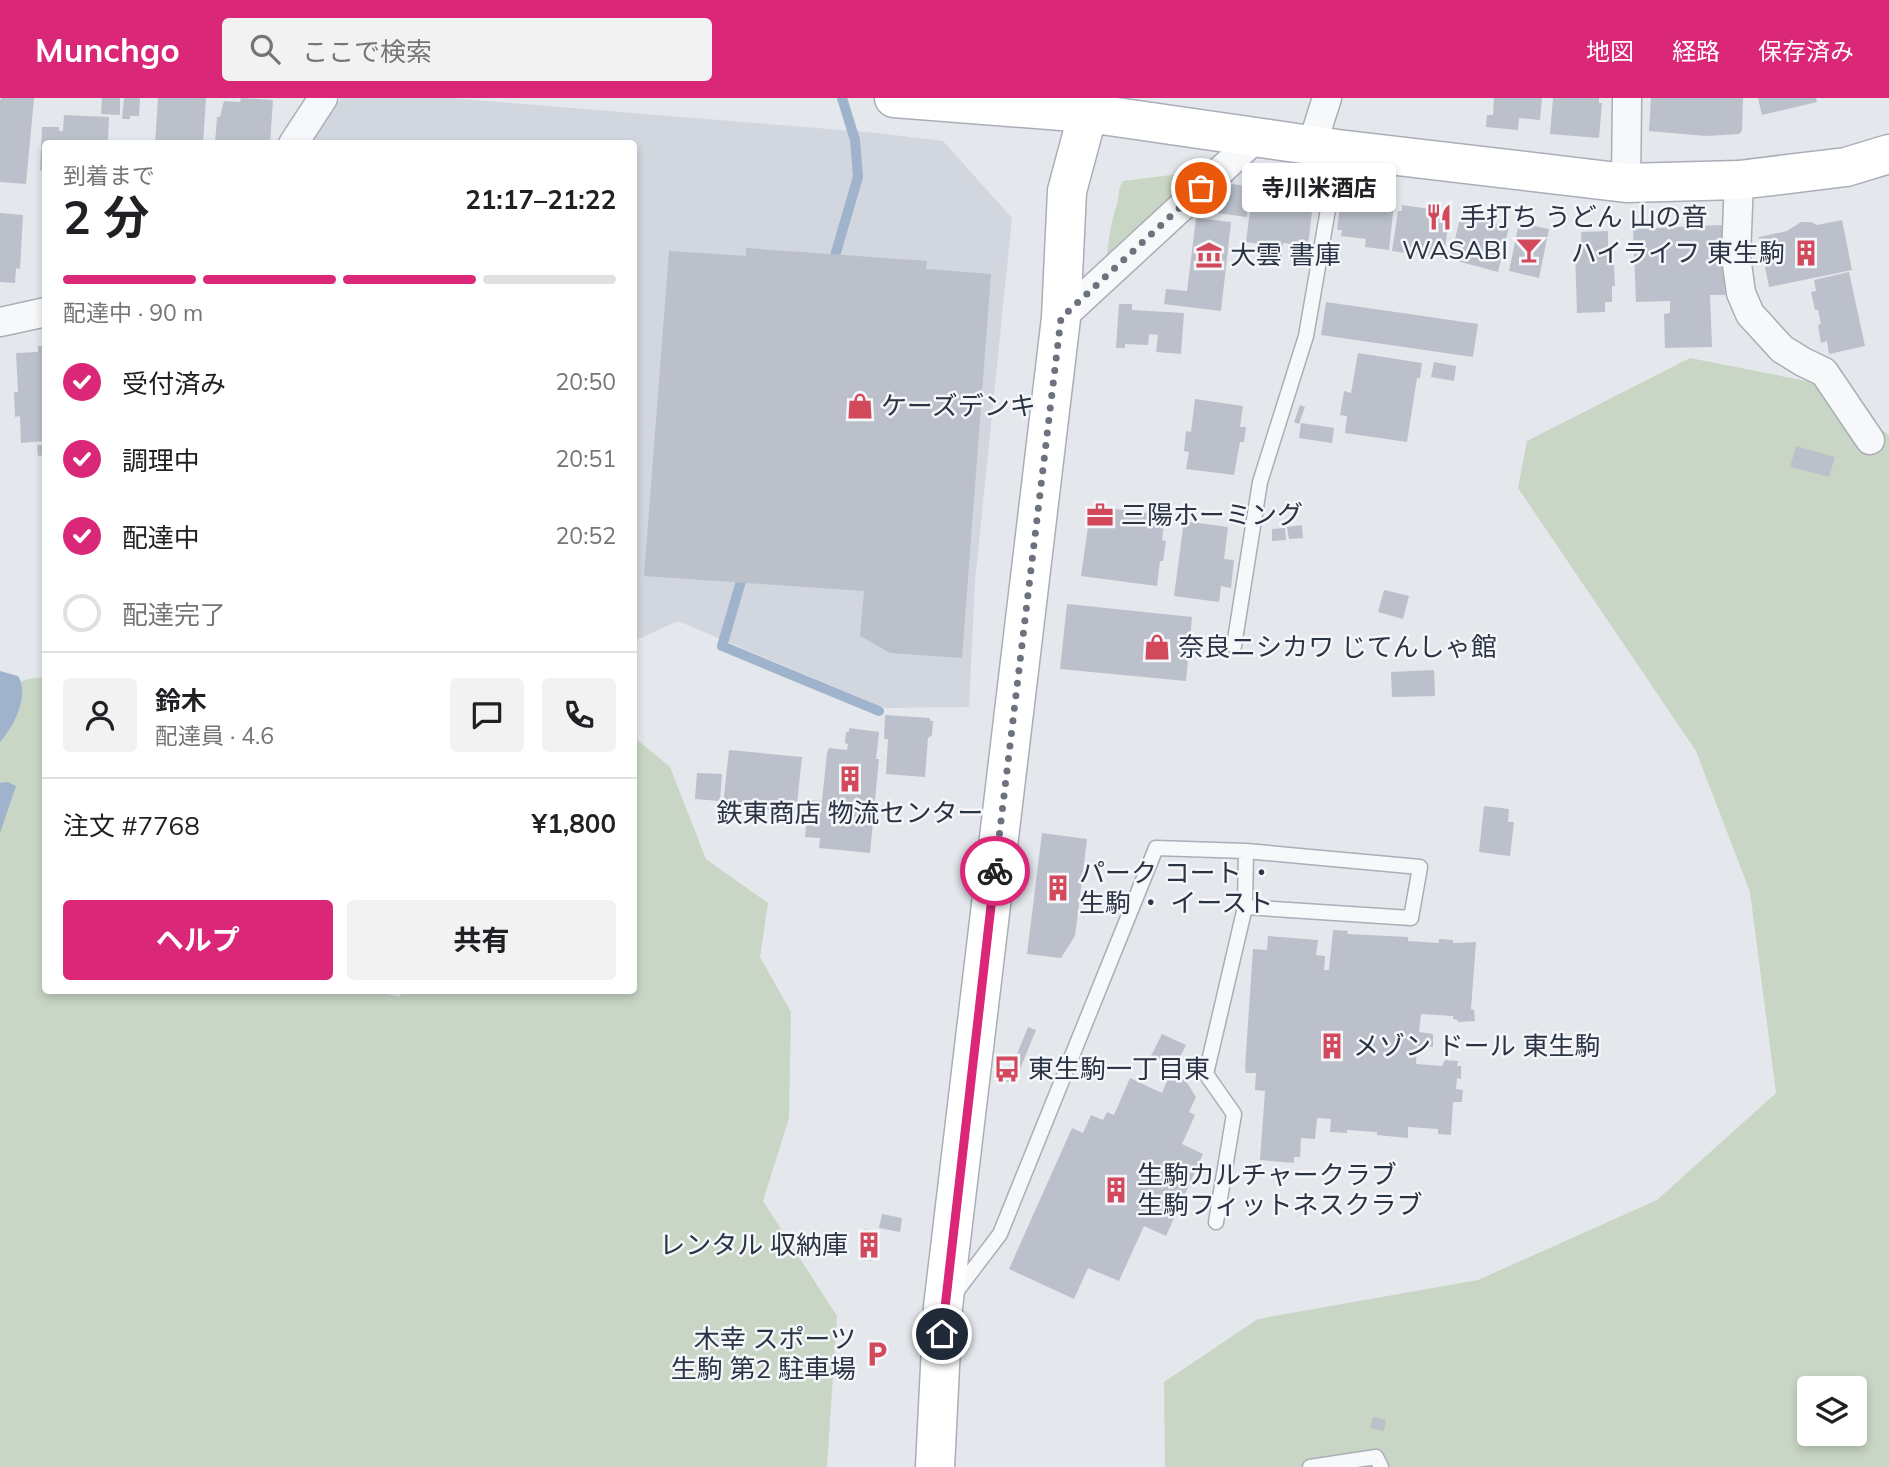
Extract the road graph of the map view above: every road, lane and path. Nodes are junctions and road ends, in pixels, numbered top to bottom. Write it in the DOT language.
graph roads {
  1 [pos="323,98"];
  2 [pos="1327,98"];
  3 [pos="1627,98"];
  4 [pos="913,99"];
  5 [pos="1088,106"];
  6 [pos="1256,138"];
  7 [pos="296,140"];
  8 [pos="1325,147"];
  9 [pos="1889,155"];
  10 [pos="1739,180"];
  11 [pos="1626,183"];
  12 [pos="42,313"];
  13 [pos="1061,318"];
  14 [pos="0,322"];
  15 [pos="1870,440"];
  16 [pos="1234,646"];
  17 [pos="1246,851"];
  18 [pos="1245,907"];
  19 [pos="1216,1222"];
  20 [pos="943,1307"];
  21 [pos="935,1467"];
  22 [pos="1310,1467"];
  23 [pos="1381,1467"];
  1 -- 7 [label="street"];
  2 -- 8 [label="street"];
  3 -- 11 [label="street"];
  4 -- 5 [label="main road"];
  5 -- 6 [label="main road"];
  5 -- 13 [label="main road"];
  6 -- 8 [label="main road"];
  6 -- 13 [label="street"];
  8 -- 11 [label="main road"];
  8 -- 16 [label="lane"];
  9 -- 10 [label="main road"];
  10 -- 11 [label="main road"];
  10 -- 15 [label="street"];
  12 -- 14 [label="street"];
  13 -- 20 [label="main road"];
  17 -- 18 [label="lane"];
  17 -- 18 [label="lane"];
  17 -- 20 [label="lane"];
  18 -- 19 [label="lane"];
  20 -- 21 [label="main road"];
  22 -- 23 [label="lane"];
}
